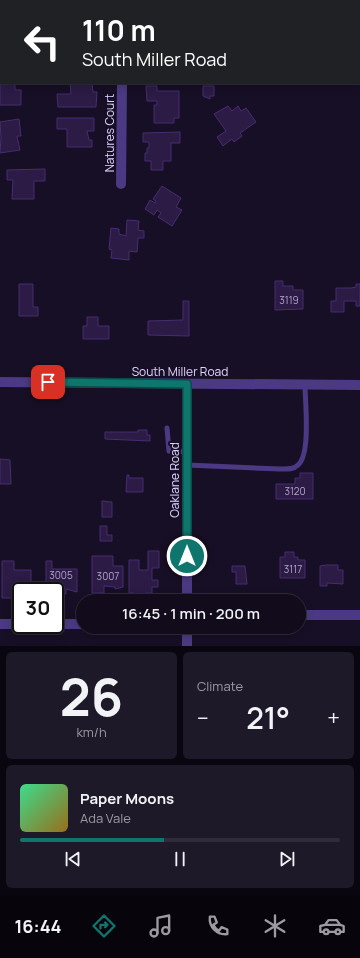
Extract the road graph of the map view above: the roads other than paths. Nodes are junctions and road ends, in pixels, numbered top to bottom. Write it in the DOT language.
graph roads {
  1 [pos="122,84"];
  2 [pos="121,184"];
  3 [pos="0,382"];
  4 [pos="187,384"];
  5 [pos="305,384"];
  6 [pos="360,385"];
  7 [pos="167,428"];
  8 [pos="187,452"];
  9 [pos="187,466"];
  10 [pos="187,594"];
  11 [pos="306,615"];
  12 [pos="360,615"];
  13 [pos="0,624"];
  14 [pos="12,624"];
  15 [pos="64,624"];
  16 [pos="76,624"];
  17 [pos="187,634"];
  18 [pos="187,646"];
  1 -- 2 [label="street, Natures Court"];
  3 -- 4 [label="street, South Miller Road"];
  4 -- 5 [label="street, South Miller Road"];
  4 -- 8 [label="street, Oaklane Road"];
  5 -- 6 [label="street, South Miller Road"];
  5 -- 9 [label="lane"];
  7 -- 8 [label="lane"];
  8 -- 9 [label="street, Oaklane Road"];
  9 -- 10 [label="street, Oaklane Road"];
  11 -- 12 [label="street"];
  13 -- 14 [label="street"];
  15 -- 16 [label="street"];
  17 -- 18 [label="street"];
}
